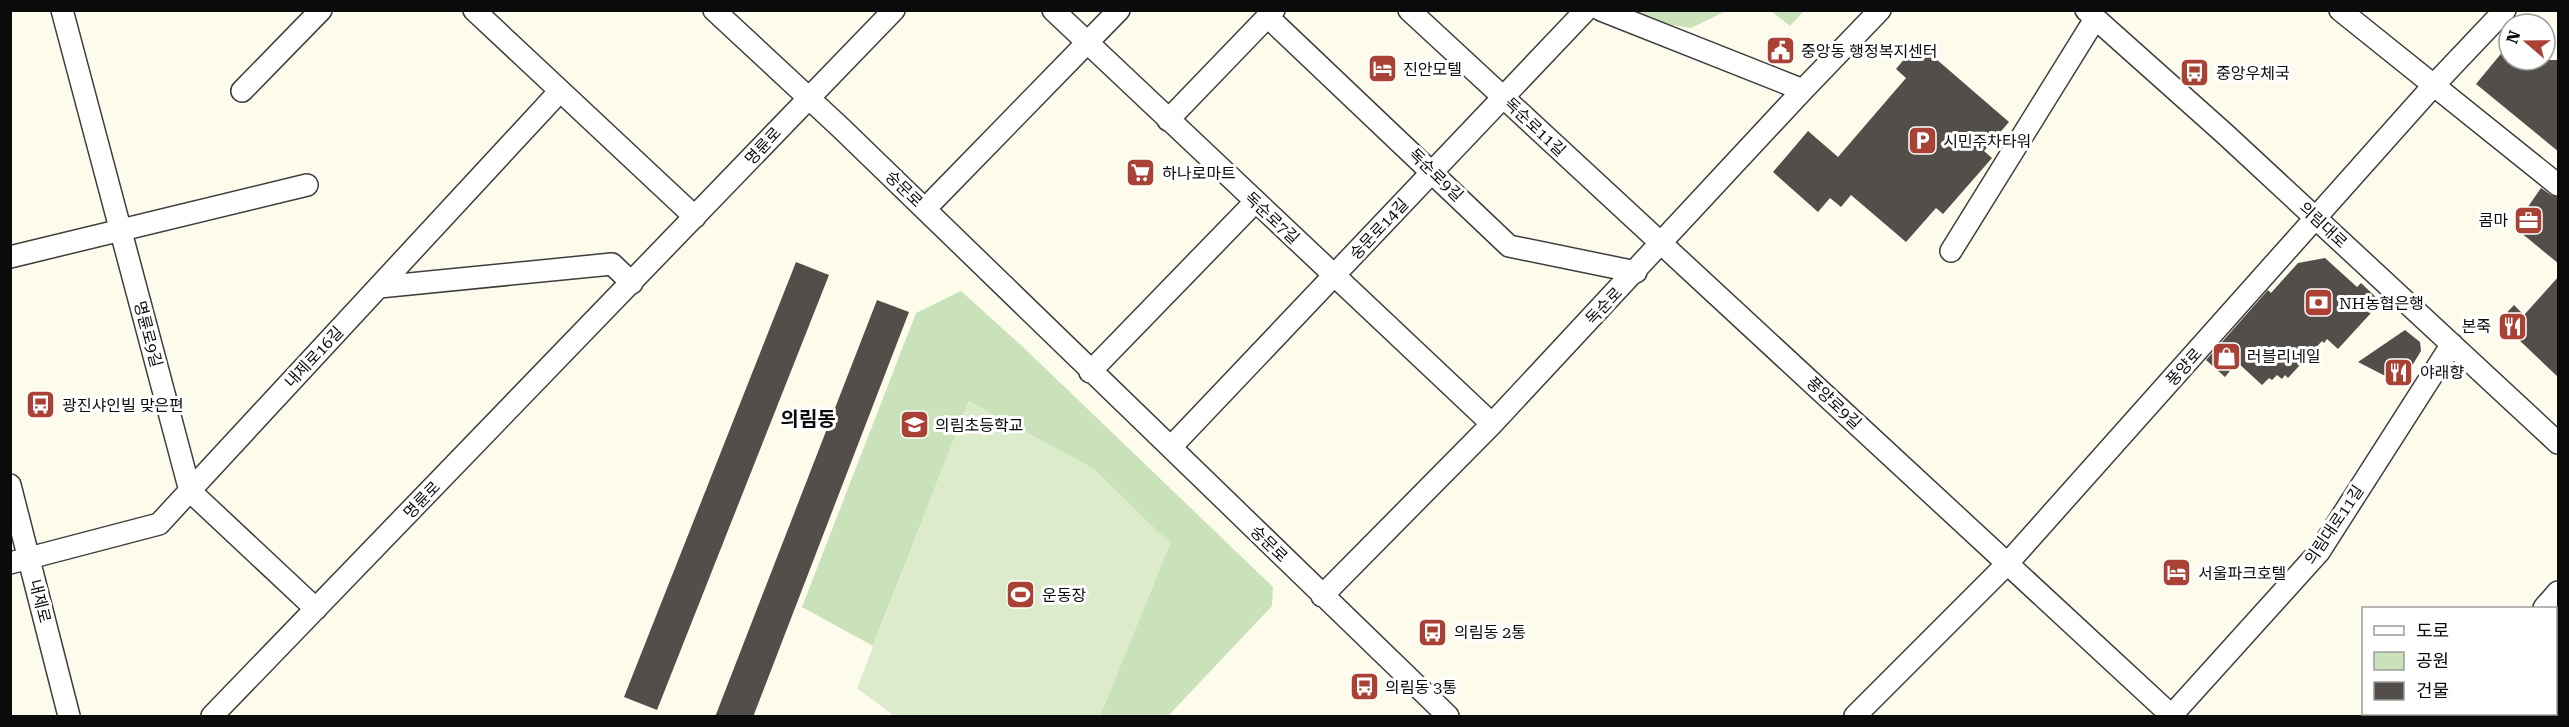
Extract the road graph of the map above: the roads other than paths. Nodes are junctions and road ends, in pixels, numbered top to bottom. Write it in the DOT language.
graph roads {
  1 [pos="62,10"];
  2 [pos="321,10"];
  3 [pos="474,10"];
  4 [pos="714,10"];
  5 [pos="894,10"];
  6 [pos="1053,10"];
  7 [pos="1119,10"];
  8 [pos="1409,10"];
  9 [pos="1586,10"];
  10 [pos="1600,10"];
  11 [pos="1880,10"];
  12 [pos="2340,10"];
  13 [pos="2505,10"];
  14 [pos="1271,14"];
  15 [pos="2099,17"];
  16 [pos="1088,43"];
  17 [pos="2433,86"];
  18 [pos="1803,90"];
  19 [pos="242,91"];
  20 [pos="560,91"];
  21 [pos="809,97"];
  22 [pos="1503,98"];
  23 [pos="1168,120"];
  24 [pos="1433,172"];
  25 [pos="307,185"];
  26 [pos="2559,185"];
  27 [pos="1255,202"];
  28 [pos="925,209"];
  29 [pos="695,217"];
  30 [pos="2316,219"];
  31 [pos="120,231"];
  32 [pos="1660,243"];
  33 [pos="1950,251"];
  34 [pos="10,257"];
  35 [pos="1636,272"];
  36 [pos="1334,276"];
  37 [pos="632,283"];
  38 [pos="379,287"];
  39 [pos="2452,344"];
  40 [pos="1090,372"];
  41 [pos="1491,424"];
  42 [pos="2556,443"];
  43 [pos="1171,447"];
  44 [pos="10,485"];
  45 [pos="190,491"];
  46 [pos="20,561"];
  47 [pos="2007,564"];
  48 [pos="2559,592"];
  49 [pos="1322,596"];
  50 [pos="2546,607"];
  51 [pos="316,609"];
  52 [pos="2172,716"];
  53 [pos="69,717"];
  54 [pos="212,717"];
  55 [pos="1448,717"];
  56 [pos="1855,717"];
  1 -- 31 [label="street, 명륜로9길"];
  2 -- 19 [label="street"];
  3 -- 20 [label="street"];
  4 -- 21 [label="street, 숭문로"];
  5 -- 21 [label="street, 명륜로"];
  6 -- 16 [label="street, 독순로7길"];
  7 -- 16 [label="street"];
  8 -- 22 [label="street, 독순로11길"];
  9 -- 22 [label="street, 숭문로14길"];
  10 -- 18 [label="street"];
  11 -- 18 [label="street, 독순로"];
  12 -- 17 [label="street"];
  13 -- 17 [label="street, 풍양로"];
  14 -- 23 [label="street"];
  14 -- 24 [label="street, 독순로9길"];
  15 -- 30 [label="street, 의림대로"];
  15 -- 33 [label="street"];
  16 -- 23 [label="street, 독순로7길"];
  16 -- 28 [label="street"];
  17 -- 26 [label="street"];
  17 -- 30 [label="street, 풍양로"];
  18 -- 32 [label="street, 독순로"];
  20 -- 29 [label="street"];
  20 -- 38 [label="street, 내제로16길"];
  21 -- 28 [label="street, 숭문로"];
  21 -- 29 [label="street, 명륜로"];
  22 -- 24 [label="street, 숭문로14길"];
  22 -- 32 [label="street, 독순로11길"];
  23 -- 27 [label="street, 독순로7길"];
  24 -- 35 [label="street, 독순로9길"];
  24 -- 36 [label="street, 숭문로14길"];
  25 -- 31 [label="street"];
  27 -- 36 [label="street, 독순로7길"];
  27 -- 40 [label="street"];
  28 -- 40 [label="street, 숭문로"];
  29 -- 37 [label="street, 명륜로"];
  30 -- 39 [label="street, 의림대로"];
  30 -- 47 [label="street, 풍양로"];
  31 -- 34 [label="street"];
  31 -- 45 [label="street, 명륜로9길"];
  32 -- 35 [label="street, 독순로"];
  32 -- 47 [label="street, 풍양로9길"];
  35 -- 41 [label="street, 독순로"];
  36 -- 41 [label="street, 독순로7길"];
  36 -- 43 [label="street, 숭문로14길"];
  37 -- 38 [label="street"];
  37 -- 51 [label="street, 명륜로"];
  38 -- 45 [label="street, 내제로16길"];
  39 -- 42 [label="street, 의림대로"];
  39 -- 52 [label="street, 의림대로11길"];
  40 -- 43 [label="street, 숭문로"];
  41 -- 49 [label="street, 독순로"];
  43 -- 49 [label="street, 숭문로"];
  44 -- 46 [label="street, 내제로"];
  45 -- 46 [label="street, 내제로16길"];
  45 -- 51 [label="street"];
  46 -- 53 [label="street, 내제로"];
  47 -- 52 [label="street, 풍양로9길"];
  47 -- 56 [label="street, 풍양로"];
  48 -- 50 [label="street"];
  49 -- 55 [label="street, 숭문로"];
  51 -- 54 [label="street, 명륜로"];
}
